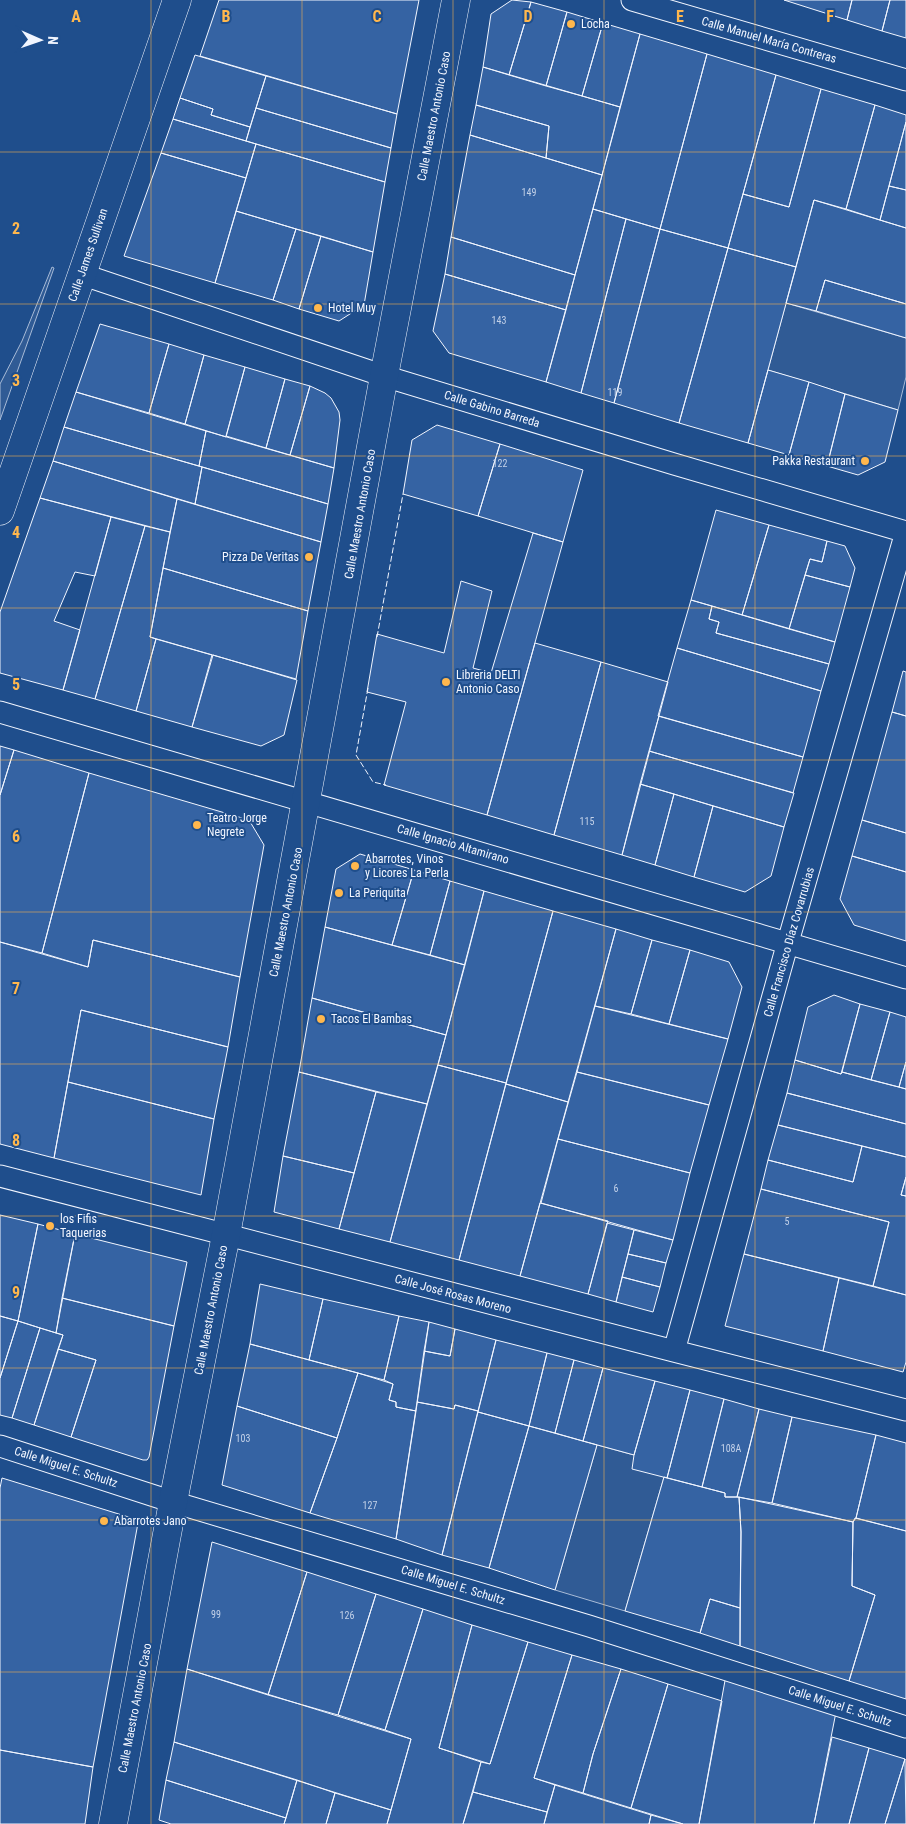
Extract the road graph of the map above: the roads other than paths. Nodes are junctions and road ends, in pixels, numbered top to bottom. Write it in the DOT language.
graph roads {
  1 [pos="177,0"];
  2 [pos="456,0"];
  3 [pos="632,0"];
  4 [pos="906,80"];
  5 [pos="81,274"];
  6 [pos="384,376"];
  7 [pos="0,511"];
  8 [pos="906,532"];
  9 [pos="0,712"];
  10 [pos="307,801"];
  11 [pos="788,942"];
  12 [pos="906,978"];
  13 [pos="0,1176"];
  14 [pos="226,1236"];
  15 [pos="674,1352"];
  16 [pos="906,1410"];
  17 [pos="0,1446"];
  18 [pos="173,1502"];
  19 [pos="906,1727"];
  20 [pos="113,1824"];
  1 -- 5 [label="main road, Calle James Sullivan"];
  2 -- 6 [label="main road, Calle Maestro Antonio Caso"];
  3 -- 4 [label="street, Calle Manuel María Contreras"];
  5 -- 6 [label="street, Calle Gabino Barreda"];
  5 -- 7 [label="main road, Calle James Sullivan"];
  6 -- 8 [label="street, Calle Gabino Barreda"];
  6 -- 10 [label="main road, Calle Maestro Antonio Caso"];
  8 -- 11 [label="street, Calle Francisco Díaz Covarrubias"];
  9 -- 10 [label="street, Calle Ignacio Altamirano"];
  10 -- 11 [label="street, Calle Ignacio Altamirano"];
  10 -- 14 [label="main road, Calle Maestro Antonio Caso"];
  11 -- 12 [label="street, Calle Ignacio Altamirano"];
  11 -- 15 [label="street, Calle Francisco Díaz Covarrubias"];
  13 -- 14 [label="street, Calle José Rosas Moreno"];
  14 -- 15 [label="street, Calle José Rosas Moreno"];
  14 -- 18 [label="main road, Calle Maestro Antonio Caso"];
  15 -- 16 [label="street, Calle José Rosas Moreno"];
  17 -- 18 [label="street, Calle Miguel E. Schultz"];
  18 -- 19 [label="street, Calle Miguel E. Schultz"];
  18 -- 20 [label="main road, Calle Maestro Antonio Caso"];
}
